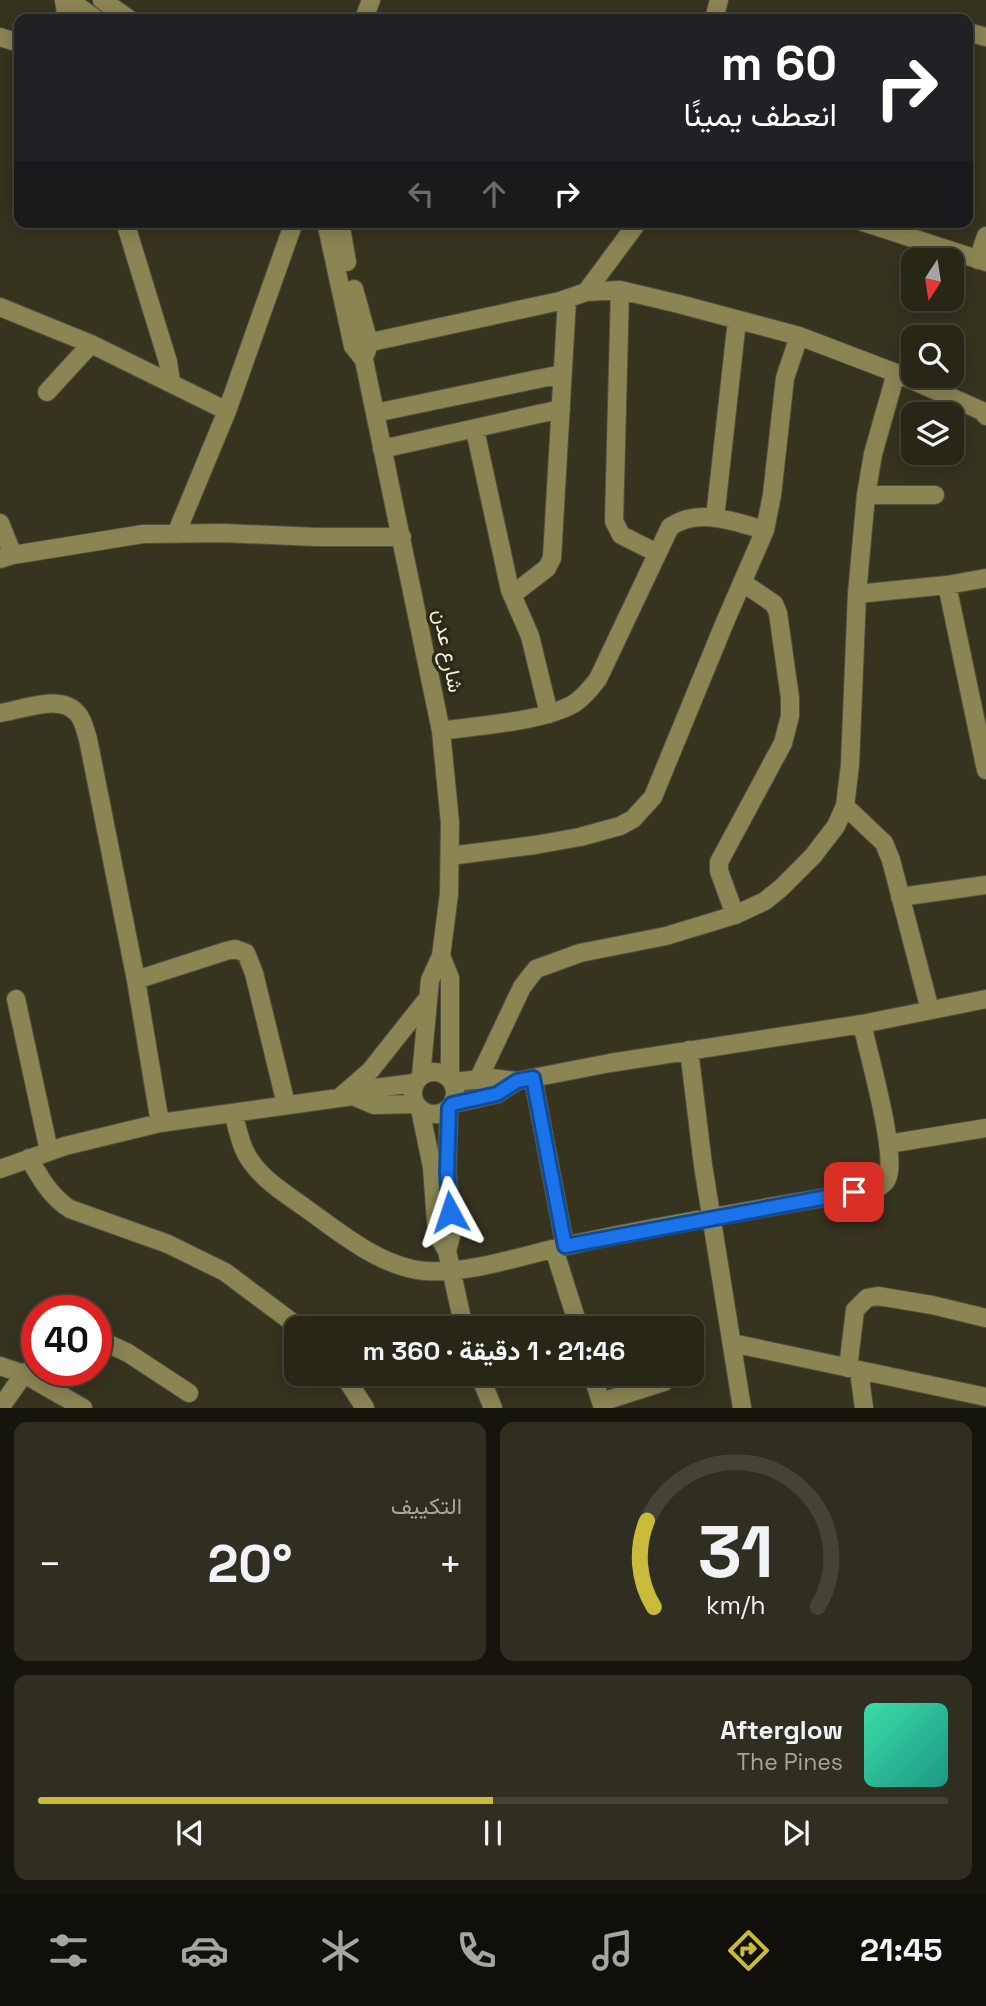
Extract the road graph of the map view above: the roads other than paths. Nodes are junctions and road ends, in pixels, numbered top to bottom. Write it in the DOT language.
graph roads {
  1 [pos="67,0"];
  2 [pos="102,0"];
  3 [pos="88,14"];
  4 [pos="122,14"];
  5 [pos="127,228"];
  6 [pos="292,228"];
  7 [pos="328,228"];
  8 [pos="341,228"];
  9 [pos="634,228"];
  10 [pos="881,228"];
  11 [pos="986,236"];
  12 [pos="982,261"];
  13 [pos="620,290"];
  14 [pos="586,292"];
  15 [pos="567,299"];
  16 [pos="0,307"];
  17 [pos="737,320"];
  18 [pos="799,336"];
  19 [pos="91,344"];
  20 [pos="362,349"];
  21 [pos="897,373"];
  22 [pos="562,374"];
  23 [pos="171,382"];
  24 [pos="47,392"];
  25 [pos="561,409"];
  26 [pos="227,411"];
  27 [pos="375,413"];
  28 [pos="985,413"];
  29 [pos="475,430"];
  30 [pos="382,449"];
  31 [pos="866,495"];
  32 [pos="935,495"];
  33 [pos="715,518"];
  34 [pos="0,523"];
  35 [pos="765,530"];
  36 [pos="176,534"];
  37 [pos="402,537"];
  38 [pos="657,553"];
  39 [pos="6,557"];
  40 [pos="986,578"];
  41 [pos="742,582"];
  42 [pos="947,585"];
  43 [pos="857,594"];
  44 [pos="512,595"];
  45 [pos="0,713"];
  46 [pos="549,714"];
  47 [pos="441,731"];
  48 [pos="986,770"];
  49 [pos="845,806"];
  50 [pos="450,856"];
  51 [pos="986,885"];
  52 [pos="900,897"];
  53 [pos="735,915"];
  54 [pos="442,956"];
  55 [pos="136,980"];
  56 [pos="428,998"];
  57 [pos="16,999"];
  58 [pos="986,999"];
  59 [pos="930,1010"];
  60 [pos="862,1024"];
  61 [pos="689,1050"];
  62 [pos="418,1079"];
  63 [pos="451,1080"];
  64 [pos="478,1080"];
  65 [pos="525,1080"];
  66 [pos="346,1097"];
  67 [pos="286,1104"];
  68 [pos="418,1106"];
  69 [pos="451,1106"];
  70 [pos="233,1113"];
  71 [pos="160,1124"];
  72 [pos="986,1128"];
  73 [pos="888,1144"];
  74 [pos="49,1151"];
  75 [pos="29,1158"];
  76 [pos="0,1169"];
  77 [pos="712,1219"];
  78 [pos="560,1247"];
  79 [pos="447,1251"];
  80 [pos="450,1272"];
  81 [pos="284,1316"];
  82 [pos="461,1316"];
  83 [pos="576,1316"];
  84 [pos="986,1318"];
  85 [pos="732,1343"];
  86 [pos="112,1346"];
  87 [pos="0,1366"];
  88 [pos="21,1368"];
  89 [pos="853,1369"];
  90 [pos="21,1381"];
  91 [pos="53,1386"];
  92 [pos="351,1386"];
  93 [pos="484,1386"];
  94 [pos="596,1386"];
  95 [pos="653,1386"];
  96 [pos="189,1393"];
  97 [pos="986,1397"];
  98 [pos="602,1405"];
  99 [pos="0,1408"];
  100 [pos="83,1408"];
  101 [pos="365,1408"];
  102 [pos="493,1408"];
  103 [pos="742,1408"];
  104 [pos="864,1408"];
  1 -- 3 [label="street"];
  2 -- 4 [label="street"];
  5 -- 23 [label="street"];
  6 -- 26 [label="street"];
  7 -- 20 [label="street, شارع عدن"];
  8 -- 20 [label="street, شارع عدن"];
  9 -- 14 [label="street"];
  10 -- 12 [label="street"];
  11 -- 12 [label="street"];
  13 -- 14 [label="street"];
  13 -- 17 [label="street"];
  13 -- 38 [label="street"];
  14 -- 15 [label="street"];
  15 -- 20 [label="street"];
  15 -- 22 [label="street"];
  16 -- 19 [label="street"];
  17 -- 18 [label="street"];
  17 -- 33 [label="street"];
  18 -- 21 [label="street"];
  18 -- 35 [label="street"];
  19 -- 23 [label="street"];
  19 -- 24 [label="street"];
  20 -- 27 [label="street, شارع عدن"];
  21 -- 28 [label="street"];
  21 -- 31 [label="street"];
  22 -- 25 [label="street"];
  22 -- 27 [label="street"];
  23 -- 26 [label="street"];
  25 -- 29 [label="street"];
  25 -- 44 [label="street"];
  26 -- 36 [label="street"];
  27 -- 30 [label="street, شارع عدن"];
  29 -- 30 [label="street"];
  29 -- 44 [label="street"];
  30 -- 37 [label="street, شارع عدن"];
  31 -- 32 [label="street"];
  31 -- 43 [label="street"];
  33 -- 35 [label="street"];
  33 -- 38 [label="street"];
  34 -- 39 [label="street"];
  35 -- 41 [label="street"];
  36 -- 37 [label="street"];
  36 -- 39 [label="street"];
  37 -- 47 [label="street, شارع عدن"];
  38 -- 46 [label="street"];
  40 -- 42 [label="street"];
  41 -- 50 [label="street"];
  41 -- 53 [label="street"];
  42 -- 43 [label="street"];
  42 -- 48 [label="street"];
  43 -- 49 [label="street"];
  44 -- 46 [label="street"];
  45 -- 55 [label="street"];
  46 -- 47 [label="street"];
  47 -- 50 [label="street, شارع عدن"];
  49 -- 52 [label="street"];
  49 -- 53 [label="street"];
  50 -- 54 [label="street, شارع عدن"];
  51 -- 52 [label="street"];
  52 -- 59 [label="street"];
  53 -- 64 [label="street"];
  54 -- 56 [label="street, شارع عدن"];
  54 -- 63 [label="street, شارع عدن"];
  55 -- 67 [label="street"];
  55 -- 71 [label="street"];
  56 -- 62 [label="street, شارع عدن"];
  56 -- 66 [label="street"];
  57 -- 74 [label="street"];
  58 -- 59 [label="street"];
  59 -- 60 [label="street"];
  60 -- 61 [label="street"];
  60 -- 73 [label="street"];
  61 -- 65 [label="street"];
  61 -- 77 [label="street"];
  62 -- 63 [label="street"];
  62 -- 66 [label="street"];
  62 -- 68 [label="street"];
  63 -- 64 [label="street"];
  63 -- 69 [label="street"];
  64 -- 65 [label="street"];
  65 -- 69 [label="street"];
  65 -- 78 [label="street"];
  66 -- 67 [label="street"];
  66 -- 68 [label="street"];
  67 -- 70 [label="street"];
  68 -- 69 [label="street"];
  68 -- 79 [label="street"];
  69 -- 79 [label="street"];
  70 -- 71 [label="street"];
  70 -- 80 [label="street"];
  71 -- 74 [label="street"];
  72 -- 73 [label="street"];
  73 -- 77 [label="street"];
  74 -- 75 [label="street"];
  75 -- 76 [label="street"];
  75 -- 81 [label="street"];
  77 -- 78 [label="street"];
  77 -- 85 [label="street"];
  78 -- 80 [label="street"];
  78 -- 83 [label="street"];
  79 -- 80 [label="street"];
  80 -- 82 [label="street"];
  84 -- 89 [label="street"];
  85 -- 89 [label="street"];
  85 -- 103 [label="street"];
  86 -- 96 [label="street"];
  87 -- 88 [label="street"];
  89 -- 97 [label="street"];
  89 -- 104 [label="street"];
  90 -- 99 [label="street"];
  91 -- 100 [label="street"];
  92 -- 101 [label="street"];
  93 -- 102 [label="street"];
  94 -- 98 [label="street"];
  95 -- 98 [label="street"];
}
